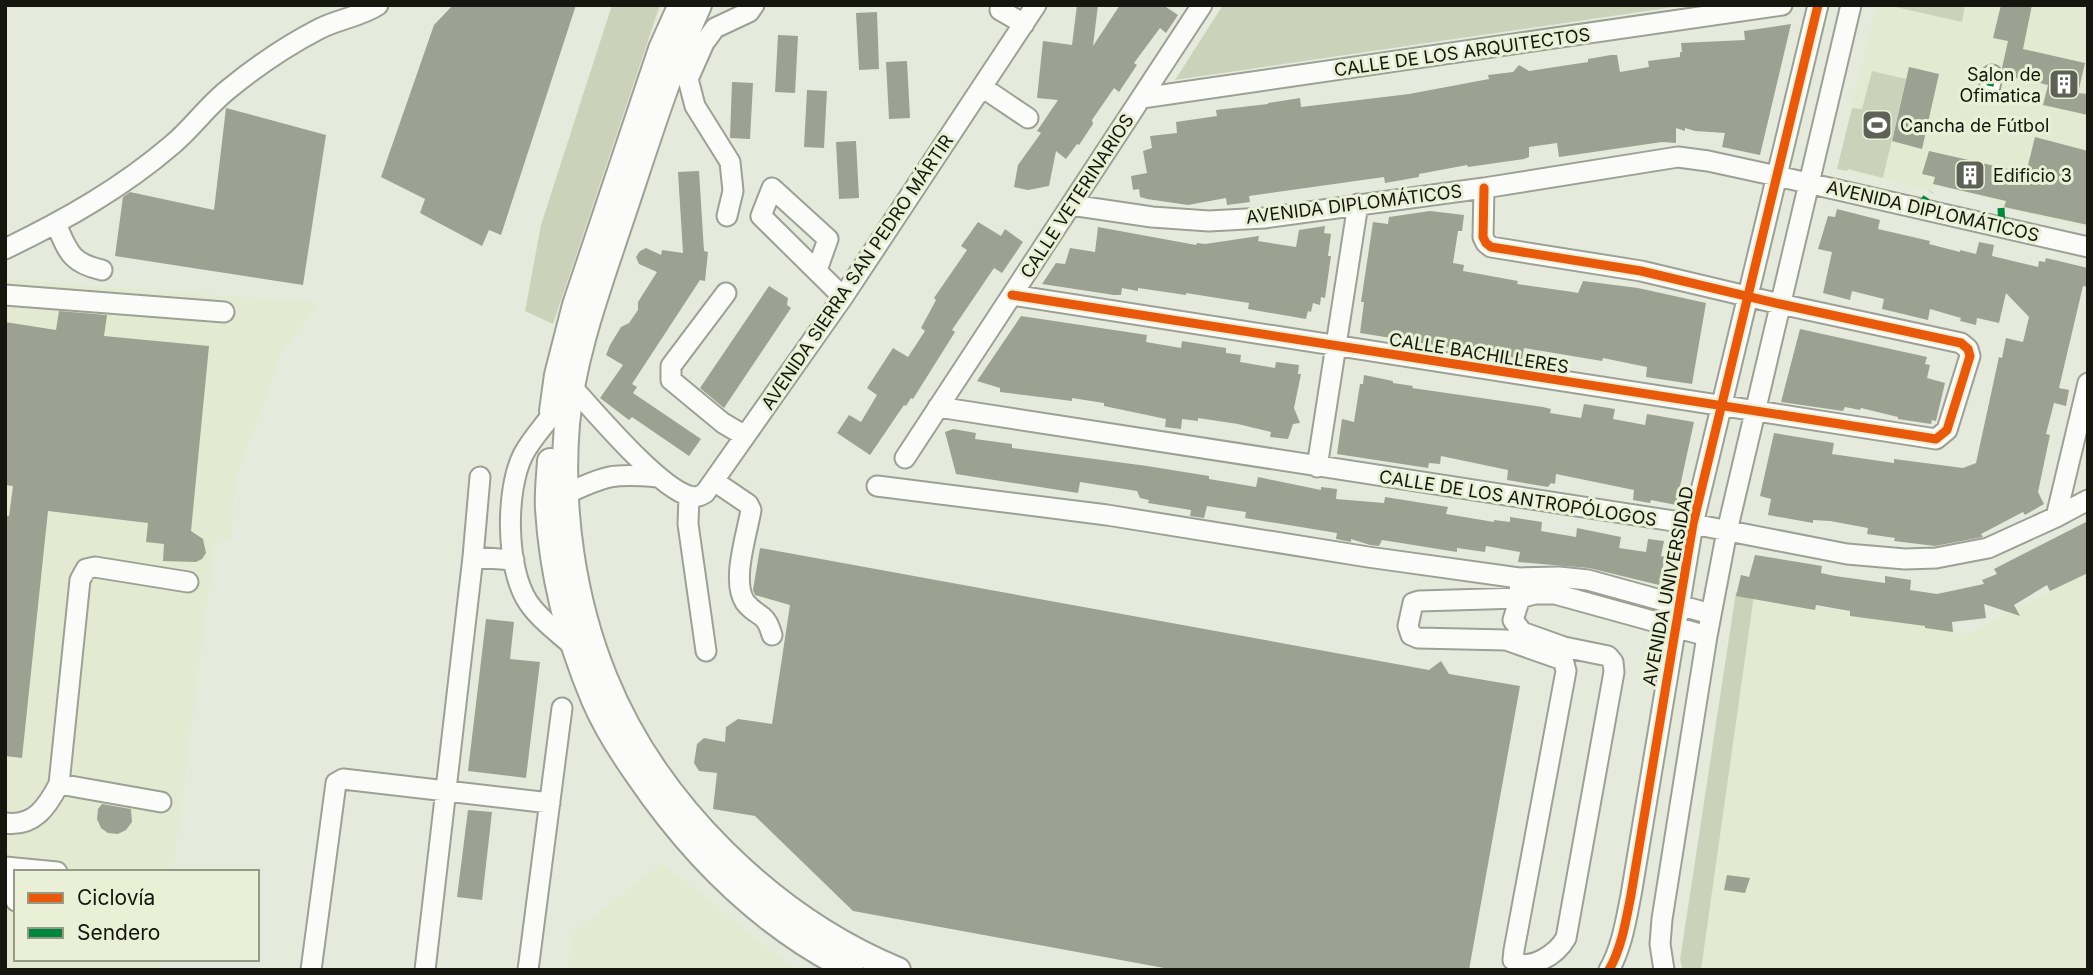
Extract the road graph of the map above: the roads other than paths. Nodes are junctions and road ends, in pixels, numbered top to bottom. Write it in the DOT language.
graph roads {
  1 [pos="379,5"];
  2 [pos="680,5"];
  3 [pos="699,5"];
  4 [pos="754,5"];
  5 [pos="1036,5"];
  6 [pos="1202,5"];
  7 [pos="1782,5"];
  8 [pos="1818,5"];
  9 [pos="1851,5"];
  10 [pos="1000,10"];
  11 [pos="1024,24"];
  12 [pos="982,87"];
  13 [pos="1142,98"];
  14 [pos="1028,118"];
  15 [pos="1777,176"];
  16 [pos="1809,183"];
  17 [pos="1484,188"];
  18 [pos="1930,191"];
  19 [pos="1358,204"];
  20 [pos="1071,205"];
  21 [pos="1919,209"];
  22 [pos="727,216"];
  23 [pos="55,224"];
  24 [pos="2088,247"];
  25 [pos="5,249"];
  26 [pos="102,270"];
  27 [pos="817,270"];
  28 [pos="726,293"];
  29 [pos="5,295"];
  30 [pos="1012,295"];
  31 [pos="1748,296"];
  32 [pos="843,297"];
  33 [pos="1780,304"];
  34 [pos="225,312"];
  35 [pos="1336,346"];
  36 [pos="2088,383"];
  37 [pos="572,387"];
  38 [pos="938,407"];
  39 [pos="1721,407"];
  40 [pos="1754,412"];
  41 [pos="551,416"];
  42 [pos="745,436"];
  43 [pos="905,458"];
  44 [pos="1317,467"];
  45 [pos="480,477"];
  46 [pos="658,477"];
  47 [pos="714,481"];
  48 [pos="877,486"];
  49 [pos="566,494"];
  50 [pos="689,496"];
  51 [pos="2088,500"];
  52 [pos="2056,517"];
  53 [pos="1693,524"];
  54 [pos="1727,531"];
  55 [pos="473,557"];
  56 [pos="514,560"];
  57 [pos="1519,578"];
  58 [pos="188,582"];
  59 [pos="1520,598"];
  60 [pos="1678,606"];
  61 [pos="1712,614"];
  62 [pos="1513,620"];
  63 [pos="1674,628"];
  64 [pos="772,635"];
  65 [pos="1707,636"];
  66 [pos="1492,639"];
  67 [pos="575,648"];
  68 [pos="706,651"];
  69 [pos="562,708"];
  70 [pos="59,784"];
  71 [pos="446,791"];
  72 [pos="161,803"];
  73 [pos="550,803"];
  74 [pos="5,823"];
  75 [pos="10,867"];
  76 [pos="38,870"];
  77 [pos="14,895"];
  78 [pos="312,970"];
  79 [pos="425,970"];
  80 [pos="528,970"];
  81 [pos="851,970"];
  82 [pos="898,970"];
  83 [pos="1609,970"];
  84 [pos="1664,970"];
  1 -- 23 [label="street"];
  2 -- 41 [label="main road"];
  3 -- 37 [label="main road"];
  4 -- 22 [label="street"];
  5 -- 11 [label="street, AVENIDA SIERRA SAN PEDRO MÁRTIR"];
  6 -- 13 [label="street, CALLE VETERINARIOS"];
  7 -- 13 [label="street, CALLE DE LOS ARQUITECTOS"];
  8 -- 15 [label="street, AVENIDA UNIVERSIDAD"];
  9 -- 16 [label="street"];
  10 -- 11 [label="street"];
  11 -- 12 [label="street, AVENIDA SIERRA SAN PEDRO MÁRTIR"];
  12 -- 14 [label="street"];
  12 -- 32 [label="street, AVENIDA SIERRA SAN PEDRO MÁRTIR"];
  13 -- 20 [label="street, CALLE VETERINARIOS"];
  15 -- 16 [label="street, AVENIDA DIPLOMÁTICOS"];
  15 -- 17 [label="street, AVENIDA DIPLOMÁTICOS"];
  15 -- 31 [label="street, AVENIDA UNIVERSIDAD"];
  16 -- 21 [label="street, AVENIDA DIPLOMÁTICOS"];
  16 -- 33 [label="street"];
  17 -- 19 [label="street, AVENIDA DIPLOMÁTICOS"];
  17 -- 31 [label="street"];
  18 -- 21 [label="street"];
  19 -- 20 [label="street, AVENIDA DIPLOMÁTICOS"];
  19 -- 35 [label="street"];
  20 -- 30 [label="street, CALLE VETERINARIOS"];
  21 -- 24 [label="street, AVENIDA DIPLOMÁTICOS"];
  23 -- 25 [label="street"];
  23 -- 26 [label="street"];
  27 -- 32 [label="street"];
  28 -- 42 [label="street"];
  29 -- 34 [label="street"];
  30 -- 35 [label="street, CALLE BACHILLERES"];
  30 -- 38 [label="street, CALLE VETERINARIOS"];
  31 -- 33 [label="street"];
  31 -- 39 [label="street, AVENIDA UNIVERSIDAD"];
  32 -- 42 [label="street, AVENIDA SIERRA SAN PEDRO MÁRTIR"];
  33 -- 40 [label="street"];
  33 -- 40 [label="street, CALLE BACHILLERES"];
  35 -- 39 [label="street, CALLE BACHILLERES"];
  35 -- 44 [label="street"];
  36 -- 52 [label="street"];
  37 -- 46 [label="street"];
  37 -- 49 [label="main road"];
  38 -- 43 [label="street, CALLE VETERINARIOS"];
  38 -- 44 [label="street, CALLE DE LOS ANTROPÓLOGOS"];
  39 -- 40 [label="street, CALLE BACHILLERES"];
  39 -- 53 [label="street, AVENIDA UNIVERSIDAD"];
  40 -- 54 [label="street"];
  41 -- 56 [label="street"];
  41 -- 67 [label="main road"];
  42 -- 47 [label="street, AVENIDA SIERRA SAN PEDRO MÁRTIR"];
  44 -- 53 [label="street, CALLE DE LOS ANTROPÓLOGOS"];
  45 -- 55 [label="street"];
  46 -- 49 [label="street"];
  46 -- 50 [label="street"];
  47 -- 50 [label="street, AVENIDA SIERRA SAN PEDRO MÁRTIR"];
  47 -- 64 [label="street"];
  48 -- 57 [label="street"];
  49 -- 82 [label="main road"];
  50 -- 68 [label="street"];
  51 -- 52 [label="street, CALLE DE LOS ANTROPÓLOGOS"];
  52 -- 54 [label="street, CALLE DE LOS ANTROPÓLOGOS"];
  53 -- 54 [label="street, CALLE DE LOS ANTROPÓLOGOS"];
  53 -- 60 [label="street, AVENIDA UNIVERSIDAD"];
  54 -- 61 [label="street"];
  55 -- 56 [label="street"];
  55 -- 71 [label="street"];
  56 -- 67 [label="street"];
  57 -- 59 [label="street"];
  57 -- 60 [label="street"];
  58 -- 70 [label="street"];
  59 -- 62 [label="street"];
  59 -- 63 [label="street"];
  59 -- 66 [label="street"];
  60 -- 61 [label="street"];
  60 -- 63 [label="street, AVENIDA UNIVERSIDAD"];
  61 -- 65 [label="street"];
  62 -- 66 [label="street"];
  62 -- 66 [label="street"];
  63 -- 65 [label="street"];
  63 -- 83 [label="street, AVENIDA UNIVERSIDAD"];
  65 -- 84 [label="street"];
  67 -- 81 [label="main road"];
  69 -- 73 [label="street"];
  70 -- 72 [label="street"];
  70 -- 74 [label="street"];
  71 -- 73 [label="street"];
  71 -- 78 [label="street"];
  71 -- 79 [label="street"];
  73 -- 80 [label="street"];
  75 -- 76 [label="street"];
  75 -- 77 [label="street"];
}
